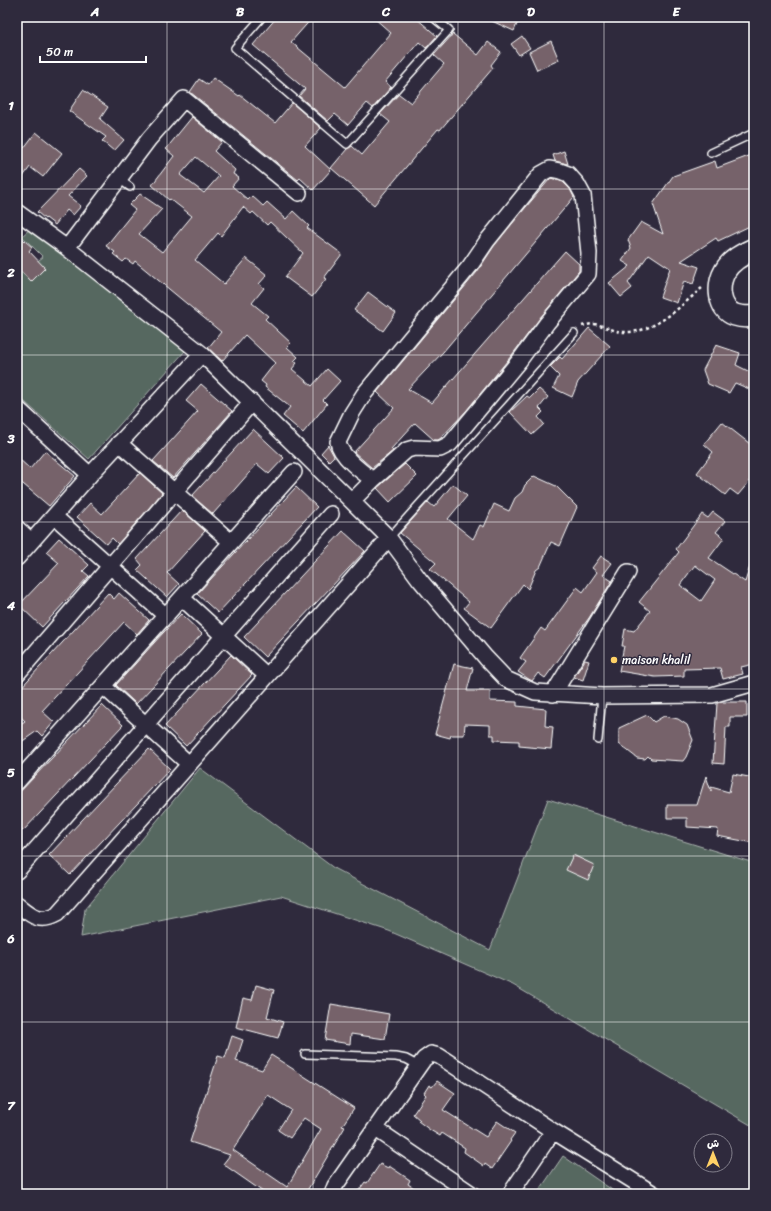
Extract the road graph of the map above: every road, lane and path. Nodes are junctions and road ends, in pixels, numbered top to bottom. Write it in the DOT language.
graph roads {
  1 [pos="262,17"];
  2 [pos="433,17"];
  3 [pos="439,20"];
  4 [pos="754,133"];
  5 [pos="711,153"];
  6 [pos="299,193"];
  7 [pos="17,212"];
  8 [pos="67,248"];
  9 [pos="754,248"];
  10 [pos="725,270"];
  11 [pos="754,316"];
  12 [pos="574,333"];
  13 [pos="202,354"];
  14 [pos="252,402"];
  15 [pos="17,408"];
  16 [pos="119,443"];
  17 [pos="294,472"];
  18 [pos="90,475"];
  19 [pos="373,480"];
  20 [pos="174,492"];
  21 [pos="352,501"];
  22 [pos="331,514"];
  23 [pos="54,516"];
  24 [pos="17,528"];
  25 [pos="389,538"];
  26 [pos="32,541"];
  27 [pos="232,542"];
  28 [pos="17,558"];
  29 [pos="110,566"];
  30 [pos="628,572"];
  31 [pos="182,598"];
  32 [pos="166,616"];
  33 [pos="224,636"];
  34 [pos="17,674"];
  35 [pos="268,676"];
  36 [pos="754,682"];
  37 [pos="103,686"];
  38 [pos="553,694"];
  39 [pos="602,696"];
  40 [pos="146,724"];
  41 [pos="598,740"];
  42 [pos="189,764"];
  43 [pos="17,782"];
  44 [pos="17,871"];
  45 [pos="17,904"];
  46 [pos="305,1054"];
  47 [pos="419,1066"];
  48 [pos="376,1128"];
  49 [pos="553,1131"];
  50 [pos="332,1194"];
  51 [pos="472,1194"];
  52 [pos="510,1194"];
  53 [pos="654,1194"];
  1 -- 3 [label="lane"];
  2 -- 3 [label="lane"];
  4 -- 5 [label="lane"];
  6 -- 8 [label="street"];
  7 -- 8 [label="street"];
  8 -- 13 [label="street"];
  9 -- 10 [label="main road"];
  10 -- 11 [label="main road"];
  10 -- 12 [label="path"];
  12 -- 25 [label="lane"];
  13 -- 14 [label="street"];
  13 -- 16 [label="street"];
  14 -- 20 [label="street"];
  14 -- 21 [label="street"];
  15 -- 18 [label="street"];
  16 -- 18 [label="street"];
  16 -- 20 [label="street"];
  17 -- 27 [label="street"];
  18 -- 23 [label="street"];
  19 -- 19 [label="street"];
  19 -- 21 [label="street"];
  20 -- 27 [label="street"];
  20 -- 29 [label="street"];
  21 -- 25 [label="street"];
  22 -- 33 [label="street"];
  23 -- 26 [label="street"];
  23 -- 29 [label="street"];
  24 -- 26 [label="street"];
  25 -- 35 [label="street"];
  25 -- 38 [label="street"];
  26 -- 28 [label="street"];
  27 -- 31 [label="street"];
  29 -- 32 [label="street"];
  29 -- 34 [label="street"];
  30 -- 38 [label="street"];
  31 -- 32 [label="street"];
  31 -- 33 [label="street"];
  32 -- 37 [label="street"];
  33 -- 35 [label="street"];
  33 -- 40 [label="street"];
  35 -- 42 [label="street"];
  36 -- 39 [label="street"];
  37 -- 40 [label="street"];
  37 -- 43 [label="street"];
  38 -- 39 [label="street"];
  39 -- 41 [label="lane"];
  40 -- 42 [label="street"];
  40 -- 44 [label="street"];
  42 -- 45 [label="street"];
  46 -- 47 [label="lane"];
  47 -- 48 [label="street"];
  47 -- 49 [label="street"];
  48 -- 50 [label="street"];
  48 -- 51 [label="street"];
  49 -- 52 [label="street"];
  49 -- 53 [label="street"];
}
